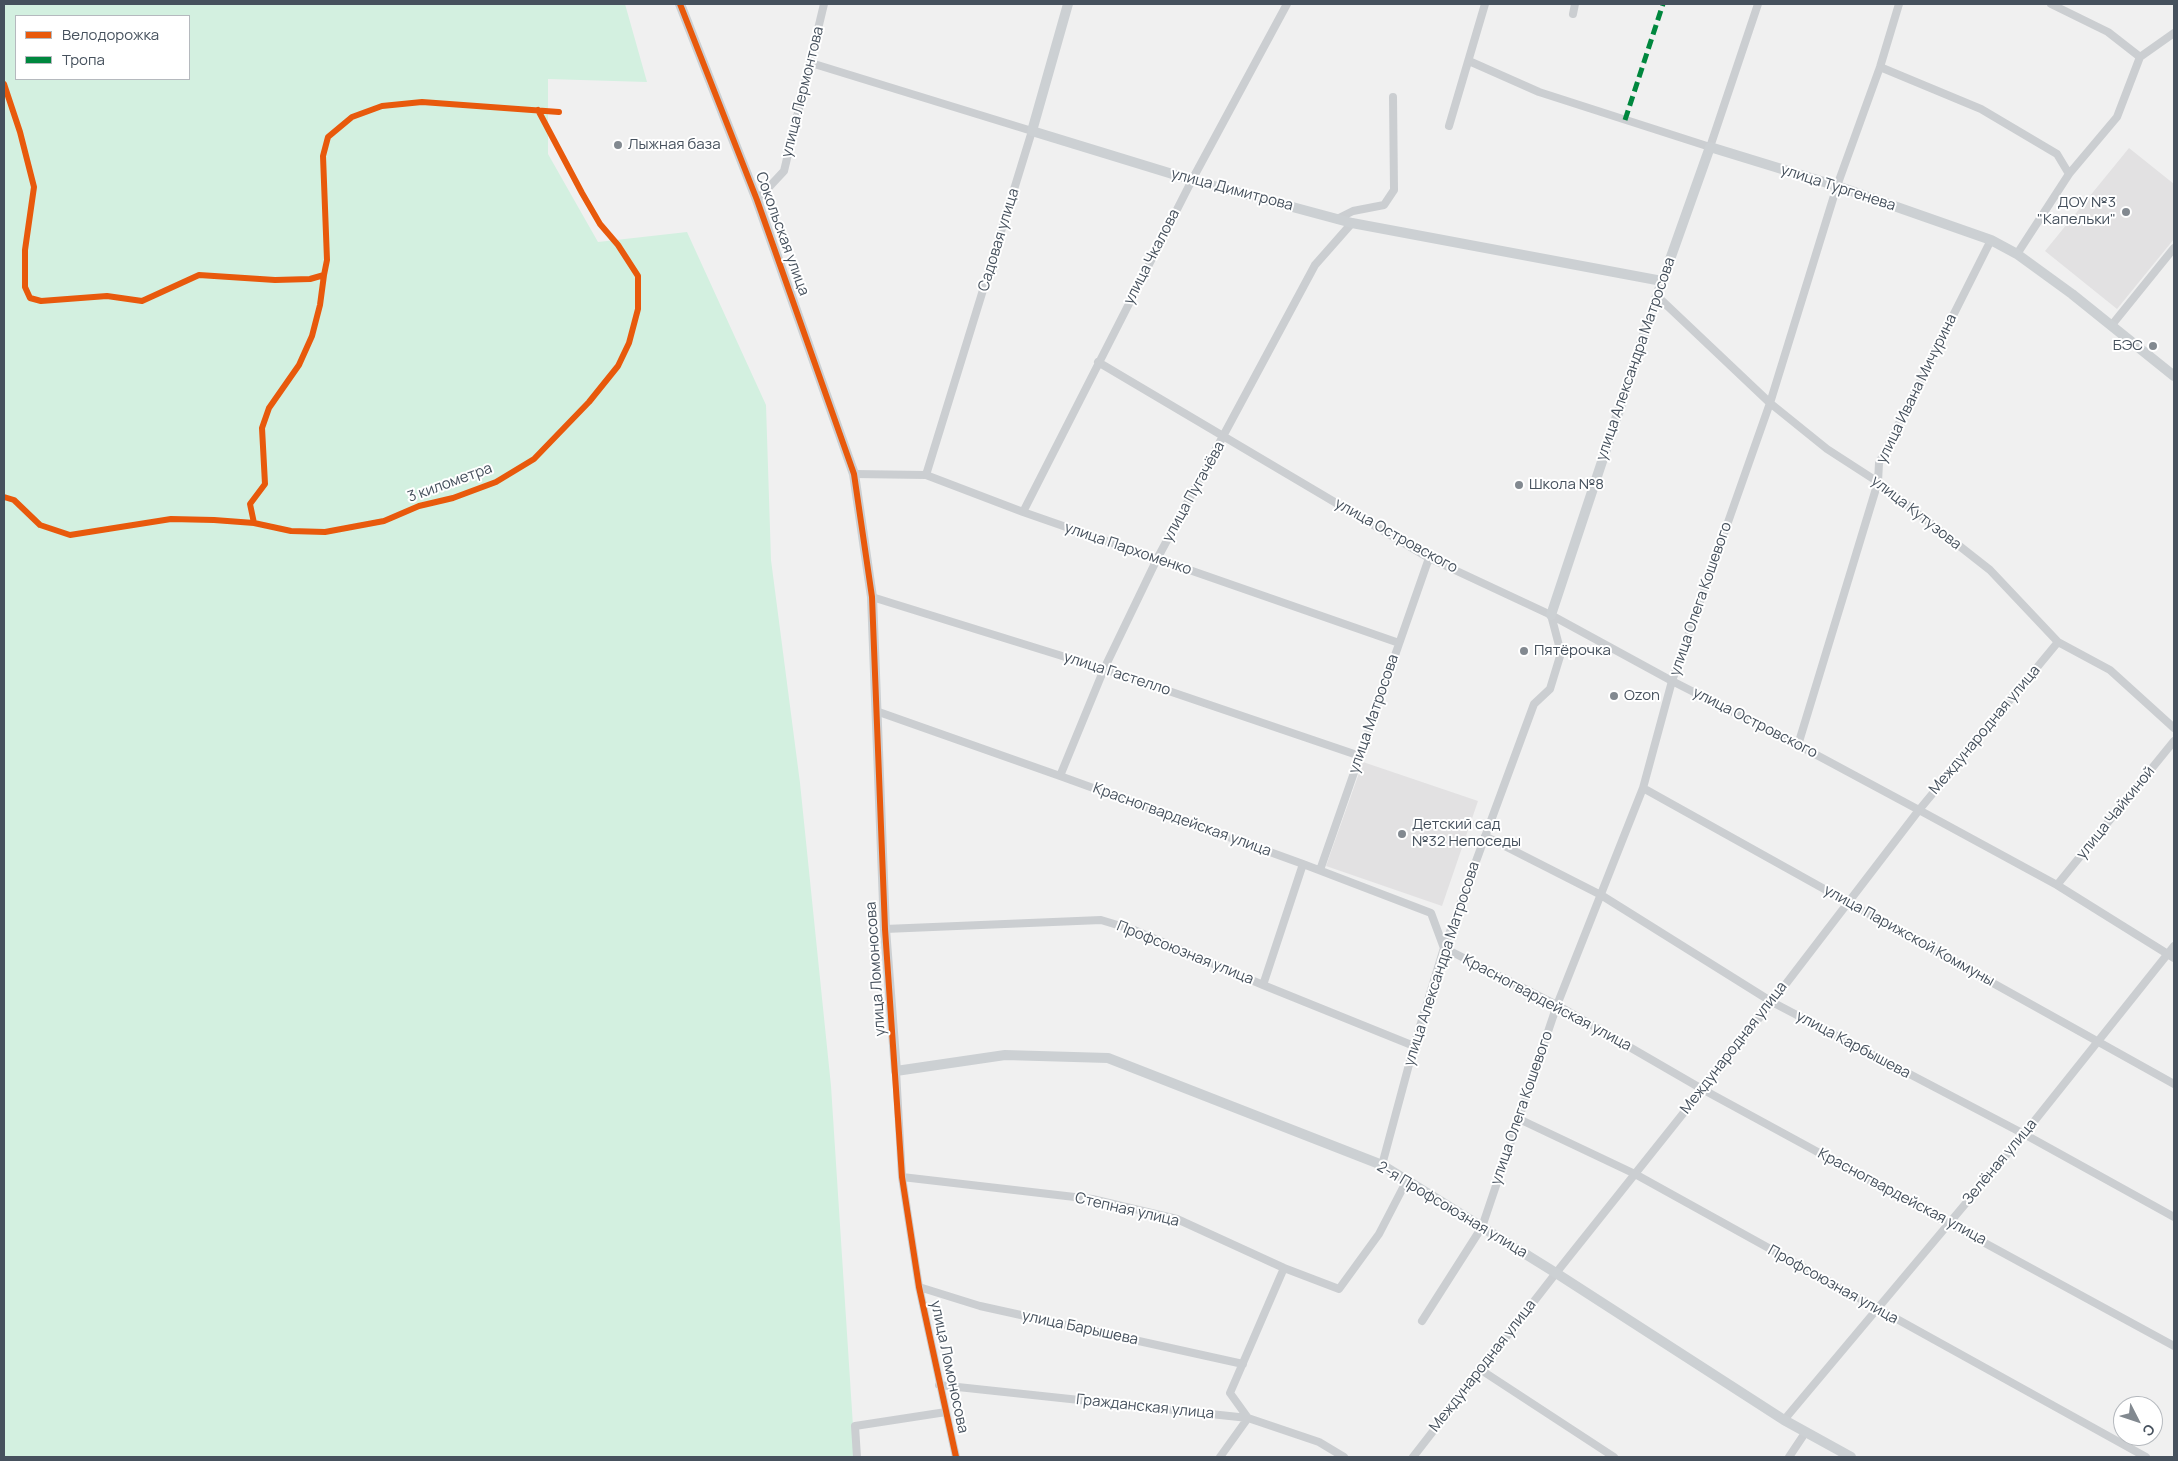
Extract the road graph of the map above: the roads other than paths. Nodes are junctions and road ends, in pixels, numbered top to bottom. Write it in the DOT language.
graph roads {
  1 [pos="680,4"];
  2 [pos="824,4"];
  3 [pos="1068,4"];
  4 [pos="1287,4"];
  5 [pos="1485,4"];
  6 [pos="1576,4"];
  7 [pos="1758,4"];
  8 [pos="1899,4"];
  9 [pos="2051,4"];
  10 [pos="1573,14"];
  11 [pos="2174,33"];
  12 [pos="2140,57"];
  13 [pos="1469,61"];
  14 [pos="810,63"];
  15 [pos="1880,66"];
  16 [pos="1393,97"];
  17 [pos="1449,126"];
  18 [pos="1032,131"];
  19 [pos="1710,148"];
  20 [pos="2069,174"];
  21 [pos="1192,180"];
  22 [pos="1837,186"];
  23 [pos="757,200"];
  24 [pos="1337,219"];
  25 [pos="1352,223"];
  26 [pos="1990,240"];
  27 [pos="2174,248"];
  28 [pos="2017,254"];
  29 [pos="1662,281"];
  30 [pos="1657,296"];
  31 [pos="2111,326"];
  32 [pos="1098,362"];
  33 [pos="2174,376"];
  34 [pos="1770,403"];
  35 [pos="1224,437"];
  36 [pos="854,474"];
  37 [pos="926,475"];
  38 [pos="1878,482"];
  39 [pos="1022,512"];
  40 [pos="1429,558"];
  41 [pos="1157,559"];
  42 [pos="872,597"];
  43 [pos="1551,615"];
  44 [pos="2058,642"];
  45 [pos="1399,644"];
  46 [pos="1104,669"];
  47 [pos="1672,681"];
  48 [pos="876,711"];
  49 [pos="2174,728"];
  50 [pos="2174,740"];
  51 [pos="1798,745"];
  52 [pos="1360,756"];
  53 [pos="1060,776"];
  54 [pos="1643,788"];
  55 [pos="1920,810"];
  56 [pos="1484,836"];
  57 [pos="1303,864"];
  58 [pos="1320,870"];
  59 [pos="2057,885"];
  60 [pos="1601,895"];
  61 [pos="1849,901"];
  62 [pos="885,929"];
  63 [pos="2174,946"];
  64 [pos="1444,948"];
  65 [pos="2171,956"];
  66 [pos="1263,985"];
  67 [pos="1772,1002"];
  68 [pos="1557,1005"];
  69 [pos="2097,1042"];
  70 [pos="1414,1046"];
  71 [pos="896,1071"];
  72 [pos="2174,1084"];
  73 [pos="1702,1089"];
  74 [pos="1518,1118"];
  75 [pos="2024,1134"];
  76 [pos="1382,1165"];
  77 [pos="1635,1174"];
  78 [pos="902,1177"];
  79 [pos="1407,1180"];
  80 [pos="2174,1216"];
  81 [pos="1950,1222"];
  82 [pos="1482,1227"];
  83 [pos="1284,1268"];
  84 [pos="1556,1273"];
  85 [pos="919,1287"];
  86 [pos="1875,1309"];
  87 [pos="1422,1321"];
  88 [pos="2174,1346"];
  89 [pos="1243,1364"];
  90 [pos="1481,1370"];
  91 [pos="939,1386"];
  92 [pos="946,1412"];
  93 [pos="1248,1418"];
  94 [pos="1784,1420"];
  95 [pos="1805,1434"];
  96 [pos="857,1457"];
  97 [pos="956,1457"];
  98 [pos="1220,1457"];
  99 [pos="1344,1457"];
  100 [pos="1413,1457"];
  101 [pos="1614,1457"];
  102 [pos="1789,1457"];
  103 [pos="1852,1457"];
  104 [pos="2146,1457"];
  1 -- 23 [label="street, Сокольская улица"];
  2 -- 14 [label="street, улица Лермонтова"];
  3 -- 18 [label="street, Садовая улица"];
  4 -- 21 [label="street, улица Чкалова"];
  5 -- 13 [label="street"];
  6 -- 10 [label="street"];
  7 -- 19 [label="street, улица Александра Матросова"];
  8 -- 15 [label="street, улица Олега Кошевого"];
  9 -- 12 [label="street"];
  11 -- 12 [label="street"];
  12 -- 20 [label="street"];
  13 -- 17 [label="street"];
  13 -- 19 [label="street, улица Тургенева"];
  14 -- 18 [label="street, улица Димитрова"];
  14 -- 23 [label="street, улица Лермонтова"];
  15 -- 20 [label="street"];
  15 -- 22 [label="street, улица Олега Кошевого"];
  16 -- 24 [label="street"];
  18 -- 21 [label="street, улица Димитрова"];
  18 -- 37 [label="street, Садовая улица"];
  19 -- 22 [label="street, улица Тургенева"];
  19 -- 29 [label="street, улица Александра Матросова"];
  20 -- 28 [label="street"];
  21 -- 24 [label="street, улица Димитрова"];
  21 -- 32 [label="street, улица Чкалова"];
  22 -- 26 [label="street, улица Тургенева"];
  22 -- 34 [label="street, улица Олега Кошевого"];
  23 -- 36 [label="street, Сокольская улица"];
  24 -- 25 [label="street, улица Димитрова"];
  25 -- 29 [label="street, улица Димитрова"];
  25 -- 35 [label="street, улица Пугачёва"];
  26 -- 28 [label="street, улица Тургенева"];
  26 -- 38 [label="street, улица Ивана Мичурина"];
  27 -- 31 [label="street"];
  28 -- 31 [label="street, улица Тургенева"];
  29 -- 30 [label="street, улица Александра Матросова"];
  30 -- 34 [label="street, улица Кутузова"];
  30 -- 43 [label="street, улица Александра Матросова"];
  31 -- 33 [label="street, улица Тургенева"];
  32 -- 35 [label="street, улица Островского"];
  32 -- 39 [label="street, улица Чкалова"];
  34 -- 38 [label="street, улица Кутузова"];
  34 -- 47 [label="street, улица Олега Кошевого"];
  35 -- 40 [label="street, улица Островского"];
  35 -- 41 [label="street, улица Пугачёва"];
  36 -- 37 [label="street, улица Пархоменко"];
  36 -- 42 [label="street, улица Ломоносова"];
  37 -- 39 [label="street, улица Пархоменко"];
  38 -- 44 [label="street, улица Кутузова"];
  38 -- 51 [label="street, улица Ивана Мичурина"];
  39 -- 41 [label="street, улица Пархоменко"];
  40 -- 43 [label="street, улица Островского"];
  40 -- 45 [label="street, улица Матросова"];
  41 -- 45 [label="street, улица Пархоменко"];
  41 -- 46 [label="street, улица Пугачёва"];
  42 -- 46 [label="street, улица Гастелло"];
  42 -- 48 [label="street, улица Ломоносова"];
  43 -- 47 [label="street, улица Островского"];
  43 -- 56 [label="street, улица Александра Матросова"];
  44 -- 49 [label="street, улица Кутузова"];
  44 -- 55 [label="street, Международная улица"];
  45 -- 52 [label="street, улица Матросова"];
  46 -- 52 [label="street, улица Гастелло"];
  46 -- 53 [label="street, улица Пугачёва"];
  47 -- 51 [label="street, улица Островского"];
  47 -- 54 [label="street, улица Олега Кошевого"];
  48 -- 53 [label="street, Красногвардейская улица"];
  48 -- 62 [label="street, улица Ломоносова"];
  50 -- 59 [label="street, улица Чайкиной"];
  51 -- 55 [label="street, улица Островского"];
  52 -- 58 [label="street, улица Матросова"];
  53 -- 57 [label="street, Красногвардейская улица"];
  54 -- 60 [label="street, улица Олега Кошевого"];
  54 -- 61 [label="street, улица Парижской Коммуны"];
  55 -- 59 [label="street, улица Островского"];
  55 -- 61 [label="street, Международная улица"];
  56 -- 60 [label="street, улица Карбышева"];
  56 -- 64 [label="street, улица Александра Матросова"];
  57 -- 58 [label="street, Красногвардейская улица"];
  57 -- 66 [label="street"];
  58 -- 64 [label="street, Красногвардейская улица"];
  59 -- 65 [label="street, улица Островского"];
  60 -- 67 [label="street, улица Карбышева"];
  60 -- 68 [label="street, улица Олега Кошевого"];
  61 -- 67 [label="street, Международная улица"];
  61 -- 69 [label="street, улица Парижской Коммуны"];
  62 -- 66 [label="street, Профсоюзная улица"];
  62 -- 71 [label="street, улица Ломоносова"];
  63 -- 65 [label="street, Зелёная улица"];
  64 -- 68 [label="street, Красногвардейская улица"];
  64 -- 70 [label="street, улица Александра Матросова"];
  65 -- 69 [label="street, Зелёная улица"];
  66 -- 70 [label="street, Профсоюзная улица"];
  67 -- 73 [label="street, Международная улица"];
  67 -- 75 [label="street, улица Карбышева"];
  68 -- 73 [label="street, Красногвардейская улица"];
  68 -- 74 [label="street, улица Олега Кошевого"];
  69 -- 72 [label="street, улица Парижской Коммуны"];
  69 -- 75 [label="street, Зелёная улица"];
  70 -- 76 [label="street, улица Александра Матросова"];
  71 -- 76 [label="street, 2-я Профсоюзная улица"];
  71 -- 78 [label="street, улица Ломоносова"];
  73 -- 77 [label="street, Международная улица"];
  73 -- 81 [label="street, Красногвардейская улица"];
  74 -- 77 [label="street, Профсоюзная улица"];
  74 -- 82 [label="street, улица Олега Кошевого"];
  75 -- 80 [label="street, улица Карбышева"];
  75 -- 81 [label="street, Зелёная улица"];
  76 -- 79 [label="street, 2-я Профсоюзная улица"];
  77 -- 84 [label="street, Международная улица"];
  77 -- 86 [label="street, Профсоюзная улица"];
  78 -- 83 [label="street, Степная улица"];
  78 -- 85 [label="street, улица Ломоносова"];
  79 -- 82 [label="street, 2-я Профсоюзная улица"];
  79 -- 83 [label="street, Степная улица"];
  81 -- 86 [label="street, Зелёная улица"];
  81 -- 88 [label="street, Красногвардейская улица"];
  82 -- 84 [label="street, 2-я Профсоюзная улица"];
  82 -- 87 [label="street, улица Олега Кошевого"];
  83 -- 89 [label="street"];
  84 -- 90 [label="street, Международная улица"];
  84 -- 94 [label="street, 2-я Профсоюзная улица"];
  85 -- 89 [label="street, улица Барышева"];
  85 -- 91 [label="street, улица Ломоносова"];
  86 -- 94 [label="street, Зелёная улица"];
  86 -- 104 [label="street, Профсоюзная улица"];
  89 -- 93 [label="street"];
  90 -- 100 [label="street, Международная улица"];
  90 -- 101 [label="street"];
  91 -- 92 [label="street, улица Ломоносова"];
  91 -- 93 [label="street, Гражданская улица"];
  92 -- 96 [label="street"];
  92 -- 97 [label="street, улица Ломоносова"];
  93 -- 98 [label="street"];
  93 -- 99 [label="street, Гражданская улица"];
  94 -- 95 [label="street, 2-я Профсоюзная улица"];
  95 -- 102 [label="street"];
  95 -- 103 [label="street, 2-я Профсоюзная улица"];
}
